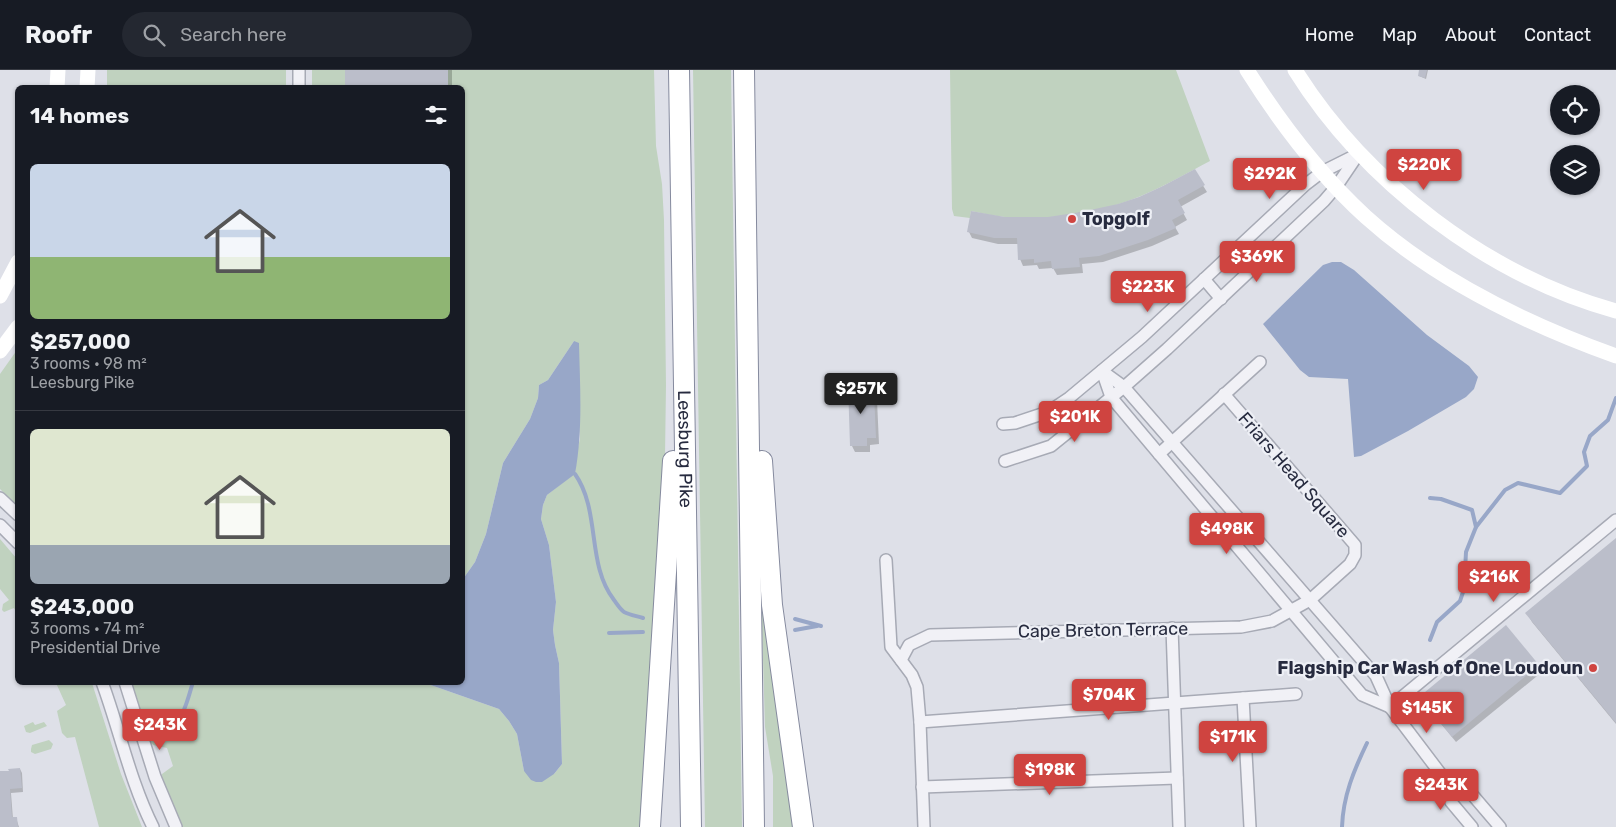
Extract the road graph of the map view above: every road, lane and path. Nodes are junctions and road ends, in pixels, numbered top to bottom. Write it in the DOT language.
graph roads {
  1 [pos="58,70"];
  2 [pos="88,70"];
  3 [pos="299,70"];
  4 [pos="679,70"];
  5 [pos="744,70"];
  6 [pos="1247,70"];
  7 [pos="1295,70"];
  8 [pos="57,85"];
  9 [pos="87,85"];
  10 [pos="299,85"];
  11 [pos="1359,153"];
  12 [pos="1322,172"];
  13 [pos="1336,188"];
  14 [pos="747,224"];
  15 [pos="682,246"];
  16 [pos="15,268"];
  17 [pos="1204,279"];
  18 [pos="0,296"];
  19 [pos="1221,299"];
  20 [pos="1616,311"];
  21 [pos="15,331"];
  22 [pos="0,351"];
  23 [pos="1616,356"];
  24 [pos="1260,362"];
  25 [pos="1102,371"];
  26 [pos="1124,387"];
  27 [pos="1224,394"];
  28 [pos="1111,397"];
  29 [pos="1003,424"];
  30 [pos="1172,442"];
  31 [pos="1159,454"];
  32 [pos="1005,461"];
  33 [pos="0,498"];
  34 [pos="15,512"];
  35 [pos="1616,520"];
  36 [pos="0,525"];
  37 [pos="15,540"];
  38 [pos="886,560"];
  39 [pos="1310,600"];
  40 [pos="1292,611"];
  41 [pos="1172,628"];
  42 [pos="901,660"];
  43 [pos="103,685"];
  44 [pos="126,685"];
  45 [pos="1296,694"];
  46 [pos="1243,698"];
  47 [pos="1174,703"];
  48 [pos="1390,707"];
  49 [pos="920,722"];
  50 [pos="1443,777"];
  51 [pos="1177,778"];
  52 [pos="922,787"];
  53 [pos="154,827"];
  54 [pos="176,827"];
  55 [pos="650,827"];
  56 [pos="691,827"];
  57 [pos="754,827"];
  58 [pos="803,827"];
  59 [pos="924,827"];
  60 [pos="1179,827"];
  61 [pos="1250,827"];
  62 [pos="1472,827"];
  63 [pos="1500,827"];
  1 -- 8 [label="main road"];
  2 -- 9 [label="main road"];
  3 -- 10 [label="street"];
  4 -- 15 [label="highway, Leesburg Pike"];
  5 -- 14 [label="highway"];
  6 -- 12 [label="main road"];
  7 -- 11 [label="main road"];
  11 -- 12 [label="street"];
  11 -- 13 [label="street"];
  11 -- 20 [label="main road"];
  12 -- 13 [label="main road"];
  12 -- 17 [label="street"];
  13 -- 19 [label="street"];
  13 -- 23 [label="main road"];
  14 -- 57 [label="highway"];
  14 -- 58 [label="highway"];
  15 -- 55 [label="highway"];
  15 -- 56 [label="highway, Leesburg Pike"];
  16 -- 18 [label="main road"];
  17 -- 19 [label="street"];
  17 -- 25 [label="street"];
  19 -- 26 [label="street"];
  21 -- 22 [label="main road"];
  24 -- 27 [label="street"];
  25 -- 26 [label="street"];
  25 -- 28 [label="street"];
  25 -- 29 [label="street"];
  26 -- 28 [label="street"];
  26 -- 30 [label="street"];
  27 -- 30 [label="street"];
  27 -- 39 [label="street, Friars Head Square"];
  28 -- 31 [label="street"];
  28 -- 32 [label="street"];
  30 -- 31 [label="street"];
  30 -- 39 [label="street"];
  31 -- 40 [label="street"];
  33 -- 34 [label="street"];
  35 -- 48 [label="street"];
  36 -- 37 [label="street"];
  38 -- 42 [label="street"];
  39 -- 40 [label="street, Cape Breton Terrace"];
  39 -- 48 [label="street"];
  40 -- 41 [label="street, Cape Breton Terrace"];
  40 -- 48 [label="street"];
  41 -- 42 [label="street, Cape Breton Terrace"];
  41 -- 47 [label="street"];
  42 -- 49 [label="street"];
  43 -- 53 [label="street"];
  44 -- 54 [label="street"];
  45 -- 46 [label="street"];
  46 -- 47 [label="street"];
  46 -- 61 [label="street"];
  47 -- 49 [label="street"];
  47 -- 51 [label="street"];
  48 -- 50 [label="street"];
  49 -- 52 [label="street"];
  50 -- 62 [label="street"];
  50 -- 63 [label="street"];
  51 -- 52 [label="street"];
  51 -- 60 [label="street"];
  52 -- 59 [label="street"];
}
